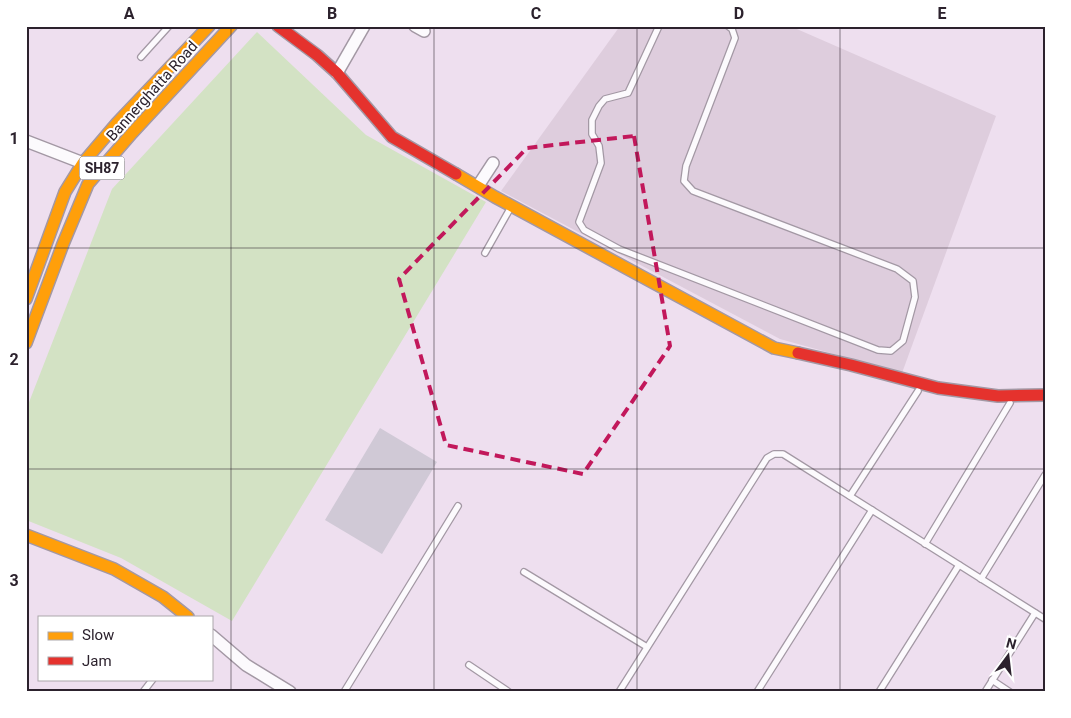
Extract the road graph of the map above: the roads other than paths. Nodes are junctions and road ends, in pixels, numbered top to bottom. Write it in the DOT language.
graph roads {
  1 [pos="169,26"];
  2 [pos="231,26"];
  3 [pos="278,26"];
  4 [pos="364,26"];
  5 [pos="659,26"];
  6 [pos="728,26"];
  7 [pos="208,27"];
  8 [pos="141,57"];
  9 [pos="337,73"];
  10 [pos="26,141"];
  11 [pos="83,163"];
  12 [pos="493,163"];
  13 [pos="478,186"];
  14 [pos="512,206"];
  15 [pos="485,253"];
  16 [pos="26,299"];
  17 [pos="26,342"];
  18 [pos="918,391"];
  19 [pos="1045,395"];
  20 [pos="1010,403"];
  21 [pos="1045,475"];
  22 [pos="850,496"];
  23 [pos="458,506"];
  24 [pos="872,510"];
  25 [pos="26,535"];
  26 [pos="925,544"];
  27 [pos="959,565"];
  28 [pos="524,572"];
  29 [pos="981,579"];
  30 [pos="1035,613"];
  31 [pos="187,616"];
  32 [pos="1045,618"];
  33 [pos="212,636"];
  34 [pos="647,647"];
  35 [pos="470,665"];
  36 [pos="152,680"];
  37 [pos="992,680"];
  38 [pos="143,692"];
  39 [pos="290,692"];
  40 [pos="344,692"];
  41 [pos="509,692"];
  42 [pos="619,692"];
  43 [pos="757,692"];
  44 [pos="878,692"];
  45 [pos="986,692"];
  46 [pos="1010,692"];
  1 -- 8 [label="lane"];
  2 -- 17 [label="street, Bannerghatta Road / SH87"];
  3 -- 9 [label="street"];
  4 -- 9 [label="street"];
  5 -- 6 [label="lane"];
  7 -- 11 [label="street, Bannerghatta Road / SH87"];
  9 -- 13 [label="street"];
  10 -- 11 [label="street"];
  11 -- 16 [label="street, Bannerghatta Road / SH87"];
  12 -- 13 [label="street"];
  13 -- 14 [label="street"];
  14 -- 15 [label="lane"];
  14 -- 19 [label="street"];
  18 -- 22 [label="lane"];
  20 -- 26 [label="lane"];
  21 -- 29 [label="lane"];
  22 -- 24 [label="lane"];
  22 -- 34 [label="lane"];
  23 -- 40 [label="lane"];
  24 -- 26 [label="lane"];
  24 -- 43 [label="lane"];
  25 -- 31 [label="street"];
  26 -- 27 [label="lane"];
  27 -- 29 [label="lane"];
  27 -- 44 [label="lane"];
  28 -- 34 [label="lane"];
  29 -- 30 [label="lane"];
  30 -- 32 [label="lane"];
  30 -- 37 [label="lane"];
  33 -- 39 [label="street"];
  34 -- 42 [label="lane"];
  35 -- 41 [label="lane"];
  36 -- 38 [label="lane"];
  37 -- 45 [label="lane"];
  37 -- 46 [label="lane"];
}
